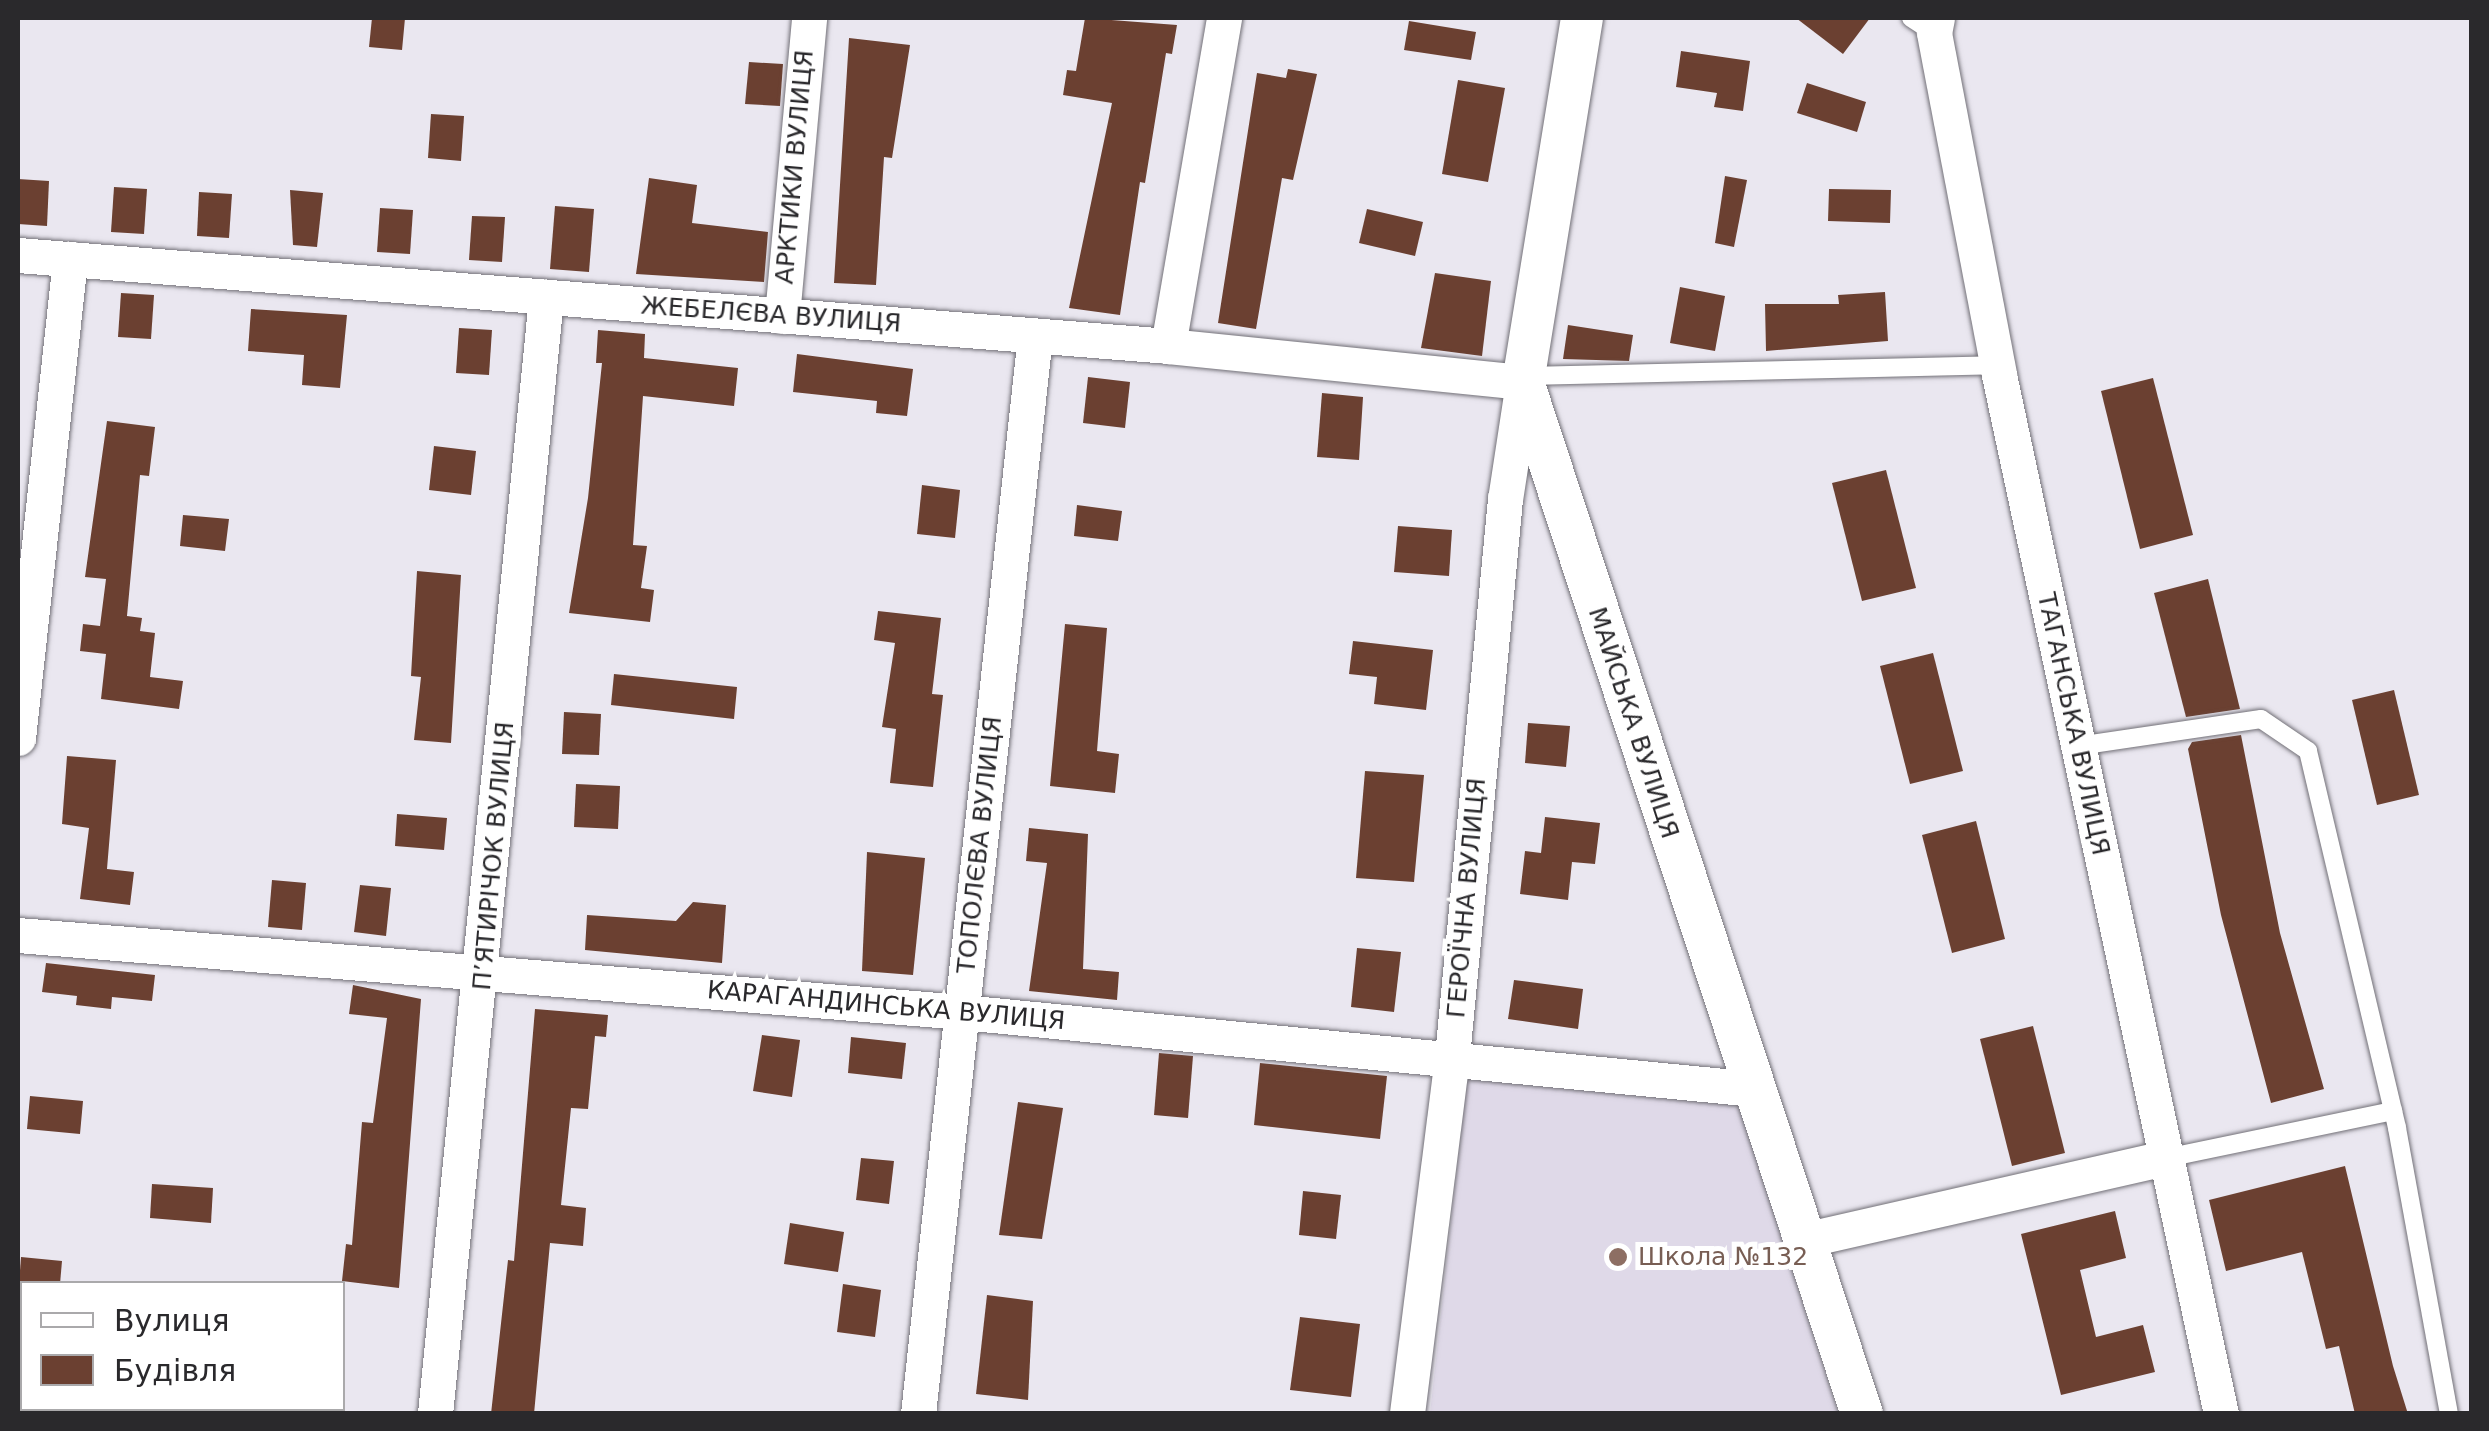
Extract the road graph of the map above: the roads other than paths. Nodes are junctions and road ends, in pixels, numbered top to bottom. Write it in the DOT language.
graph roads {
  1 [pos="808,18"];
  2 [pos="1224,18"];
  3 [pos="1582,18"];
  4 [pos="1927,23"];
  5 [pos="18,256"];
  6 [pos="70,259"];
  7 [pos="546,298"];
  8 [pos="782,316"];
  9 [pos="1036,336"];
  10 [pos="1168,346"];
  11 [pos="1997,365"];
  12 [pos="1524,379"];
  13 [pos="18,738"];
  14 [pos="2078,746"];
  15 [pos="18,935"];
  16 [pos="483,972"];
  17 [pos="962,1012"];
  18 [pos="1452,1057"];
  19 [pos="1754,1089"];
  20 [pos="2393,1111"];
  21 [pos="2166,1158"];
  22 [pos="1804,1240"];
  23 [pos="435,1414"];
  24 [pos="918,1414"];
  25 [pos="1408,1414"];
  26 [pos="1862,1414"];
  27 [pos="2221,1414"];
  28 [pos="2449,1414"];
  1 -- 8 [label="street, АРКТИКИ ВУЛИЦЯ"];
  2 -- 10 [label="street"];
  3 -- 12 [label="street, МАЙСЬКА ВУЛИЦЯ"];
  4 -- 11 [label="street, ТАГАНСЬКА ВУЛИЦЯ"];
  5 -- 6 [label="street, ЖЕБЕЛЄВА ВУЛИЦЯ"];
  6 -- 7 [label="street, ЖЕБЕЛЄВА ВУЛИЦЯ"];
  6 -- 13 [label="street"];
  7 -- 8 [label="street, ЖЕБЕЛЄВА ВУЛИЦЯ"];
  7 -- 16 [label="street, П’ЯТИРІЧОК ВУЛИЦЯ"];
  8 -- 9 [label="street, ЖЕБЕЛЄВА ВУЛИЦЯ"];
  9 -- 10 [label="street, ЖЕБЕЛЄВА ВУЛИЦЯ"];
  9 -- 17 [label="street, ТОПОЛЄВА ВУЛИЦЯ"];
  10 -- 12 [label="street, ЖЕБЕЛЄВА ВУЛИЦЯ"];
  11 -- 12 [label="lane"];
  11 -- 14 [label="street, ТАГАНСЬКА ВУЛИЦЯ"];
  12 -- 18 [label="street, ГЕРОЇЧНА ВУЛИЦЯ"];
  12 -- 19 [label="street, МАЙСЬКА ВУЛИЦЯ"];
  14 -- 20 [label="lane"];
  14 -- 21 [label="street, ТАГАНСЬКА ВУЛИЦЯ"];
  15 -- 16 [label="street, КАРАГАНДИНСЬКА ВУЛИЦЯ"];
  16 -- 17 [label="street, КАРАГАНДИНСЬКА ВУЛИЦЯ"];
  16 -- 23 [label="street, П’ЯТИРІЧОК ВУЛИЦЯ"];
  17 -- 18 [label="street, КАРАГАНДИНСЬКА ВУЛИЦЯ"];
  17 -- 24 [label="street, ТОПОЛЄВА ВУЛИЦЯ"];
  18 -- 19 [label="street, КАРАГАНДИНСЬКА ВУЛИЦЯ"];
  18 -- 25 [label="street, ГЕРОЇЧНА ВУЛИЦЯ"];
  19 -- 22 [label="street, МАЙСЬКА ВУЛИЦЯ"];
  20 -- 21 [label="lane"];
  20 -- 28 [label="lane"];
  21 -- 22 [label="street"];
  21 -- 27 [label="street, ТАГАНСЬКА ВУЛИЦЯ"];
  22 -- 26 [label="street, МАЙСЬКА ВУЛИЦЯ"];
}
